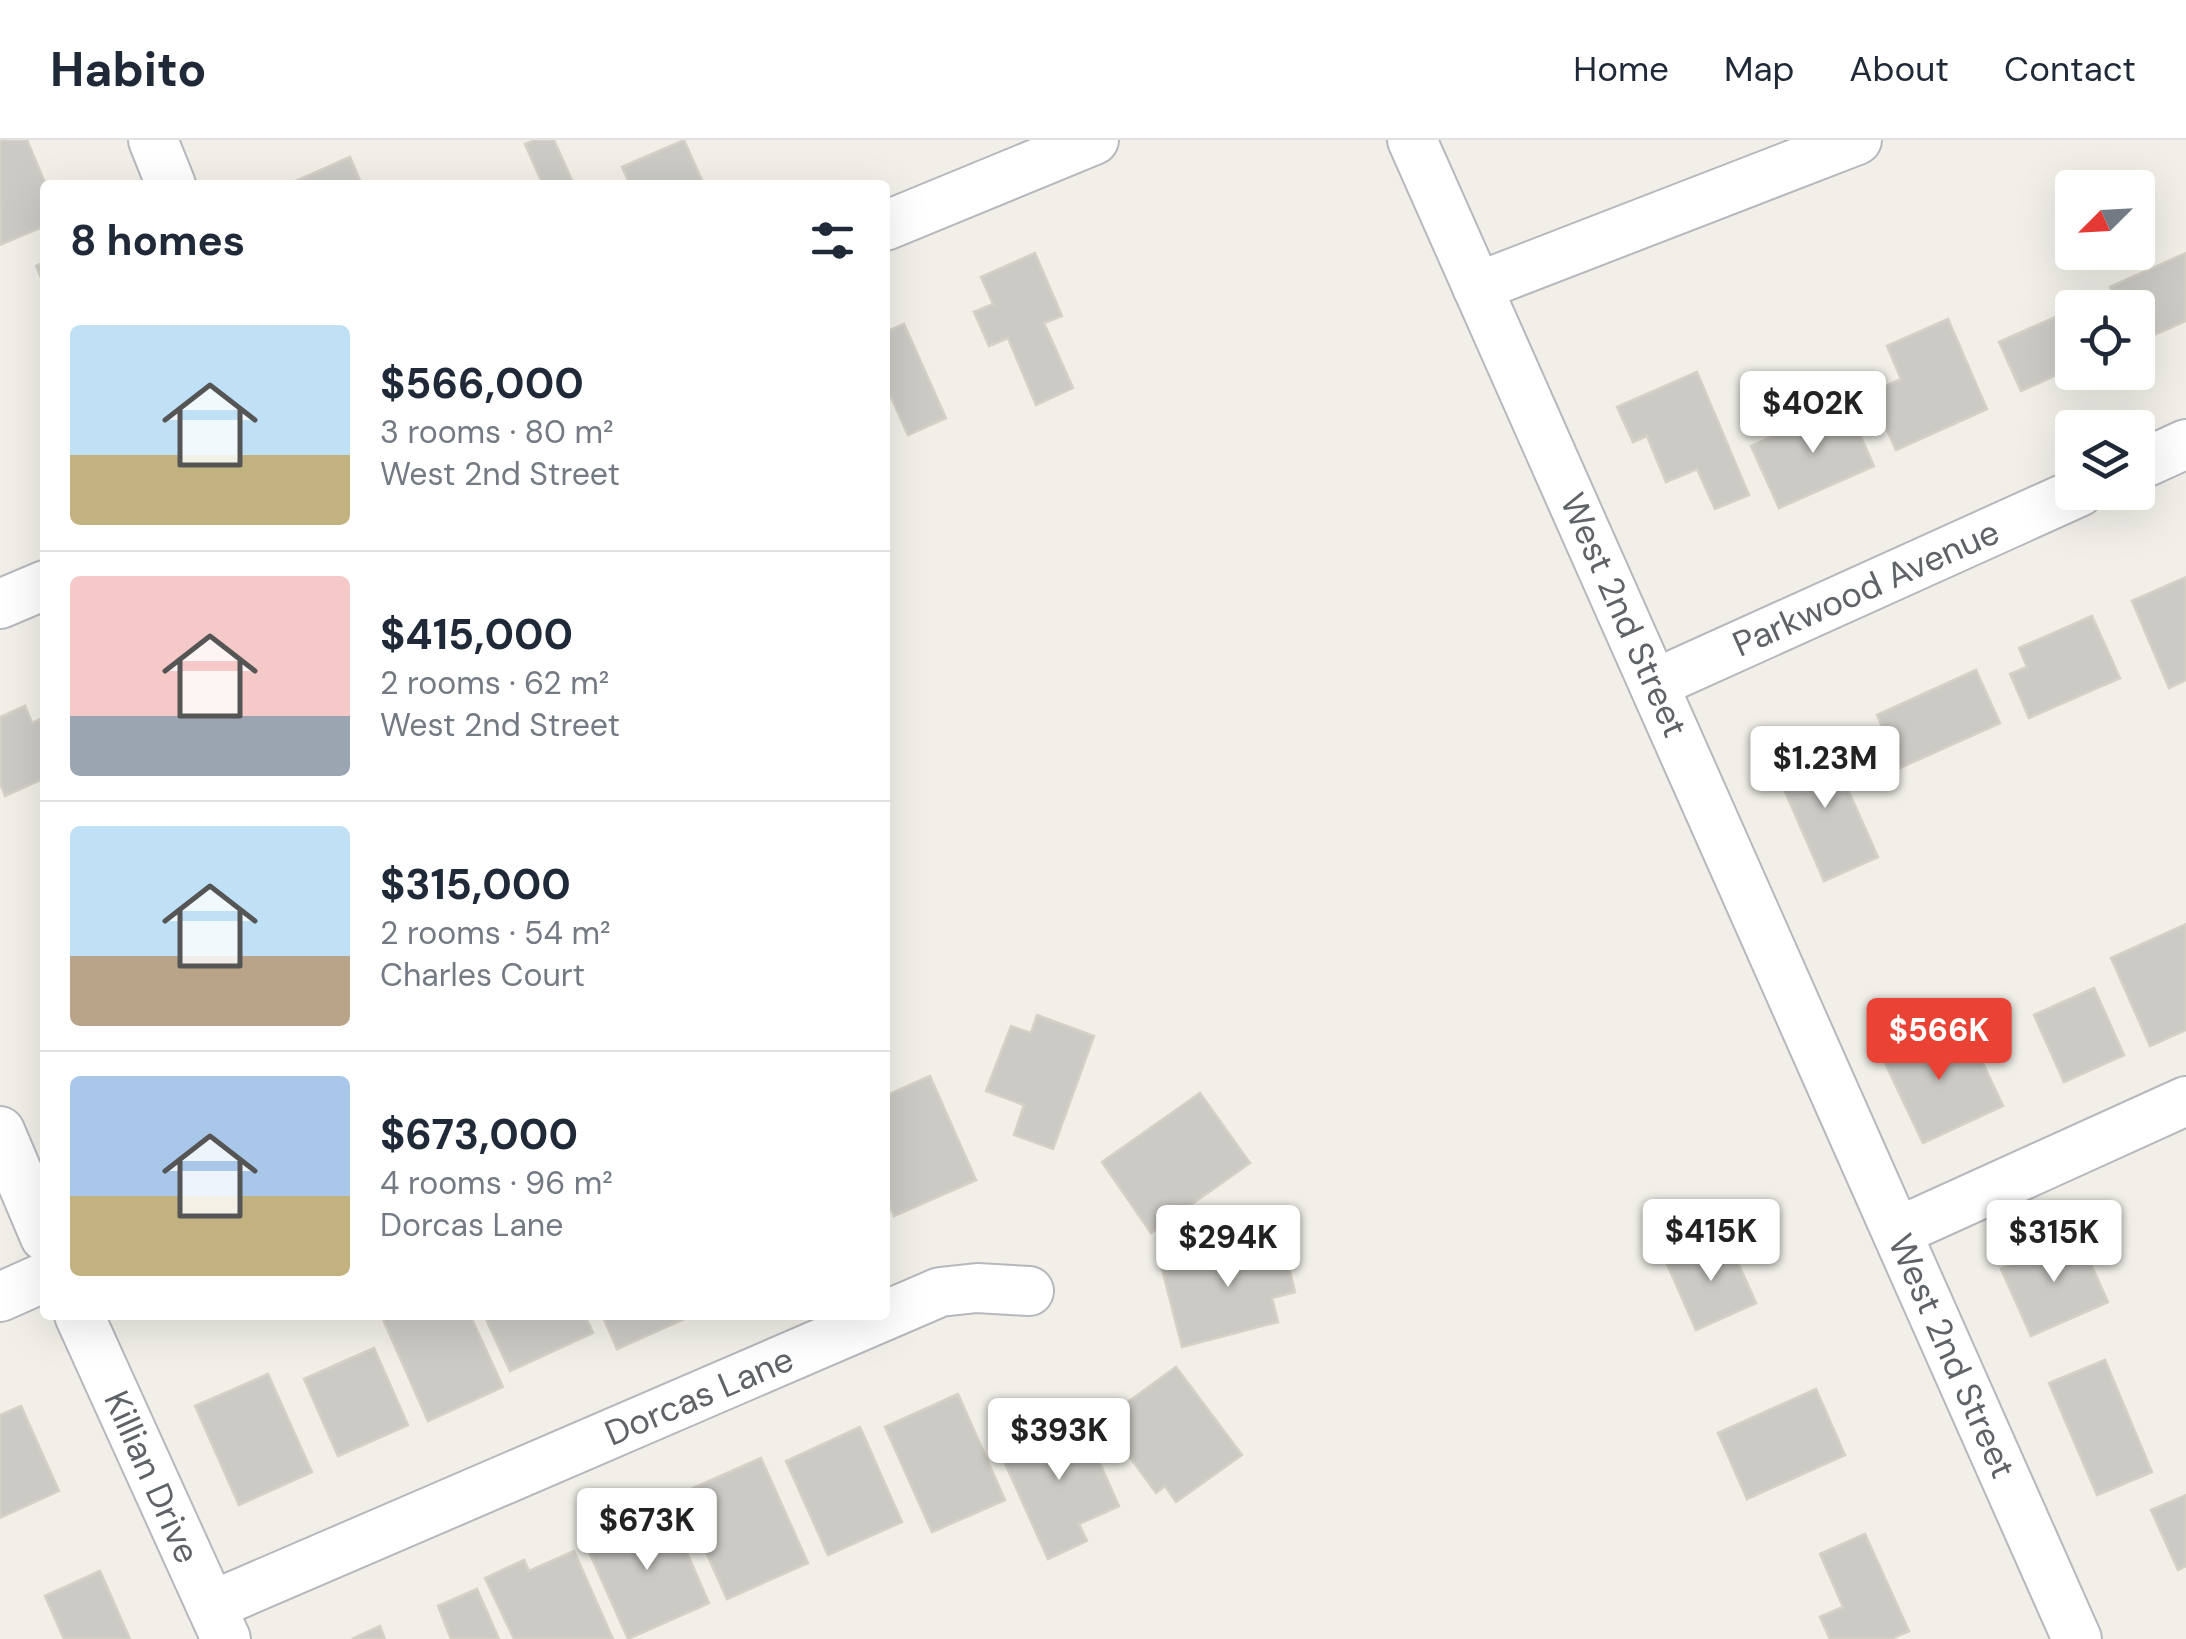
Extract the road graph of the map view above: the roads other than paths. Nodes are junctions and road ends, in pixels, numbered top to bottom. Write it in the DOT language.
graph roads {
  1 [pos="153,140"];
  2 [pos="1094,140"];
  3 [pos="1412,140"];
  4 [pos="1858,140"];
  5 [pos="169,180"];
  6 [pos="890,224"];
  7 [pos="1477,287"];
  8 [pos="2186,444"];
  9 [pos="2155,458"];
  10 [pos="2055,503"];
  11 [pos="40,587"];
  12 [pos="0,604"];
  13 [pos="1654,684"];
  14 [pos="2186,1101"];
  15 [pos="0,1131"];
  16 [pos="40,1225"];
  17 [pos="1897,1232"];
  18 [pos="40,1279"];
  19 [pos="1030,1291"];
  20 [pos="0,1298"];
  21 [pos="890,1315"];
  22 [pos="81,1320"];
  23 [pos="879,1320"];
  24 [pos="218,1623"];
  25 [pos="2078,1639"];
  1 -- 5 [label="street"];
  2 -- 6 [label="street"];
  3 -- 7 [label="street, West 2nd Street"];
  4 -- 7 [label="street"];
  7 -- 13 [label="street, West 2nd Street"];
  8 -- 9 [label="street"];
  10 -- 13 [label="street, Parkwood Avenue"];
  11 -- 12 [label="street"];
  13 -- 17 [label="street, West 2nd Street"];
  14 -- 17 [label="street"];
  15 -- 16 [label="street"];
  17 -- 25 [label="street, West 2nd Street"];
  18 -- 20 [label="street"];
  19 -- 21 [label="street, Dorcas Lane"];
  22 -- 24 [label="street, Killian Drive"];
  23 -- 24 [label="street, Dorcas Lane"];
}
